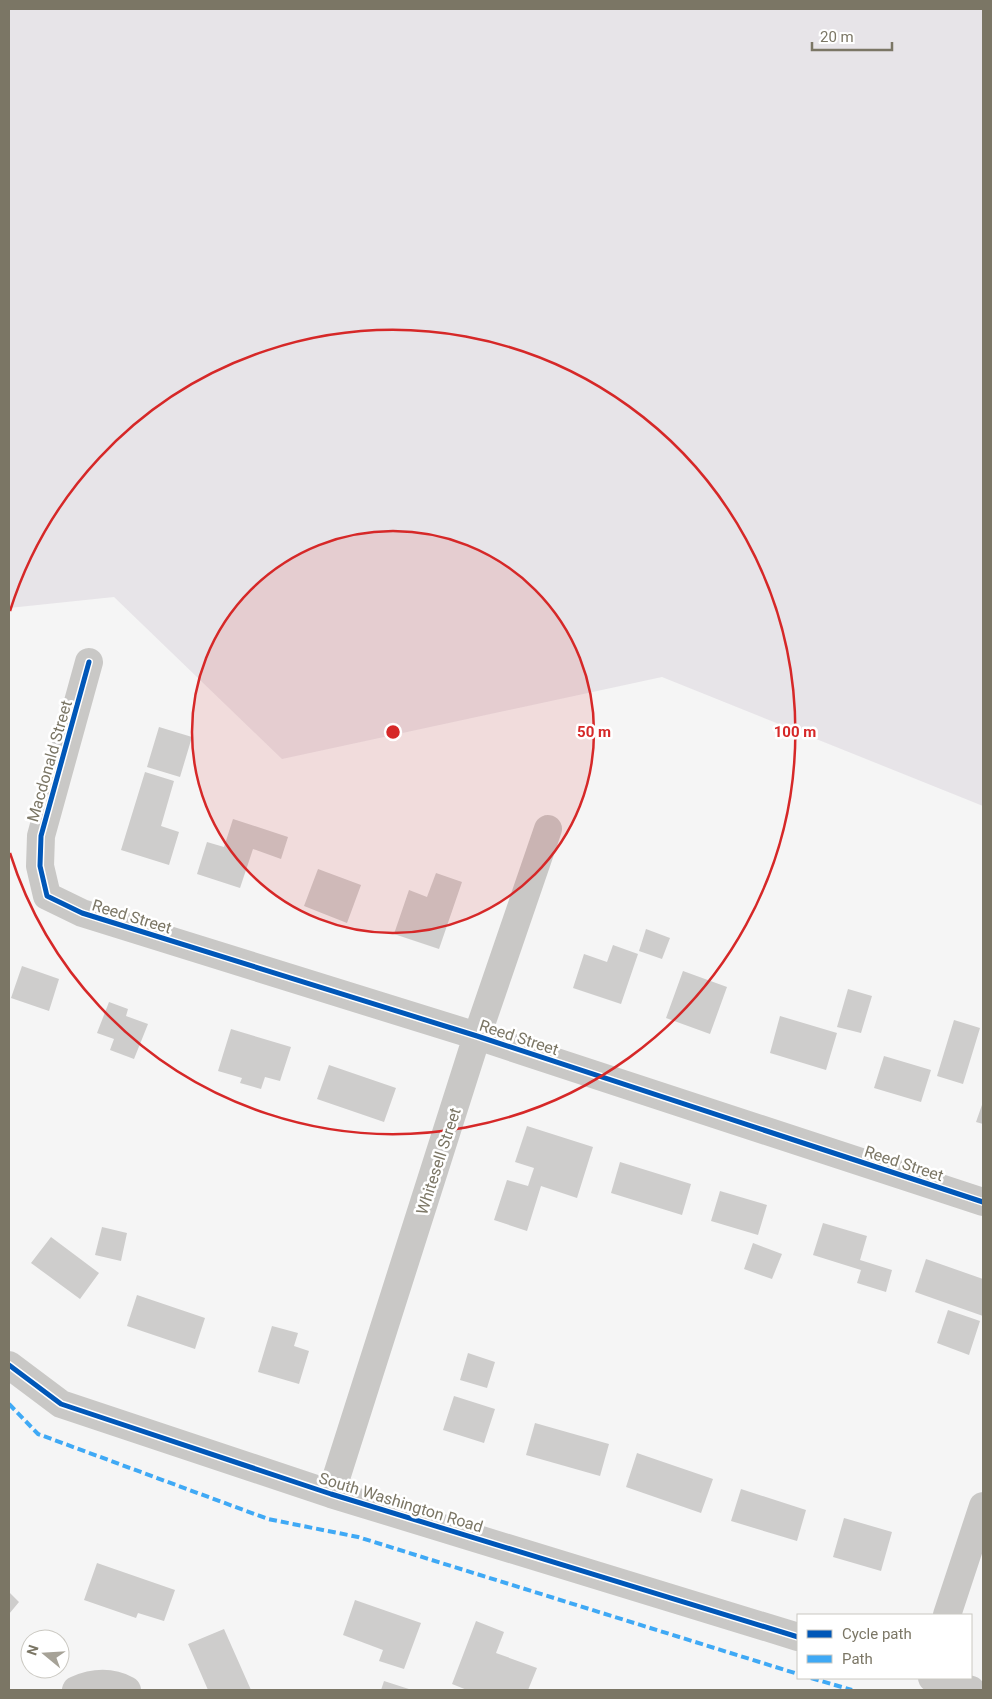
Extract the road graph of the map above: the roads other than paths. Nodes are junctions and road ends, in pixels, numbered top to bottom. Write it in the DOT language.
graph roads {
  1 [pos="89,662"];
  2 [pos="548,828"];
  3 [pos="47,896"];
  4 [pos="477,1036"];
  5 [pos="983,1202"];
  6 [pos="9,1365"];
  7 [pos="331,1494"];
  8 [pos="983,1506"];
  9 [pos="947,1614"];
  10 [pos="797,1637"];
  11 [pos="935,1679"];
  12 [pos="76,1690"];
  13 [pos="127,1690"];
  14 [pos="971,1690"];
  1 -- 3 [label="street, Macdonald Street"];
  2 -- 4 [label="street, Whitesell Street"];
  3 -- 4 [label="street, Reed Street"];
  4 -- 5 [label="street, Reed Street"];
  4 -- 7 [label="street, Whitesell Street"];
  6 -- 7 [label="street, South Washington Road"];
  7 -- 10 [label="street, South Washington Road"];
  8 -- 9 [label="street"];
  11 -- 14 [label="street"];
  12 -- 13 [label="street"];
}
